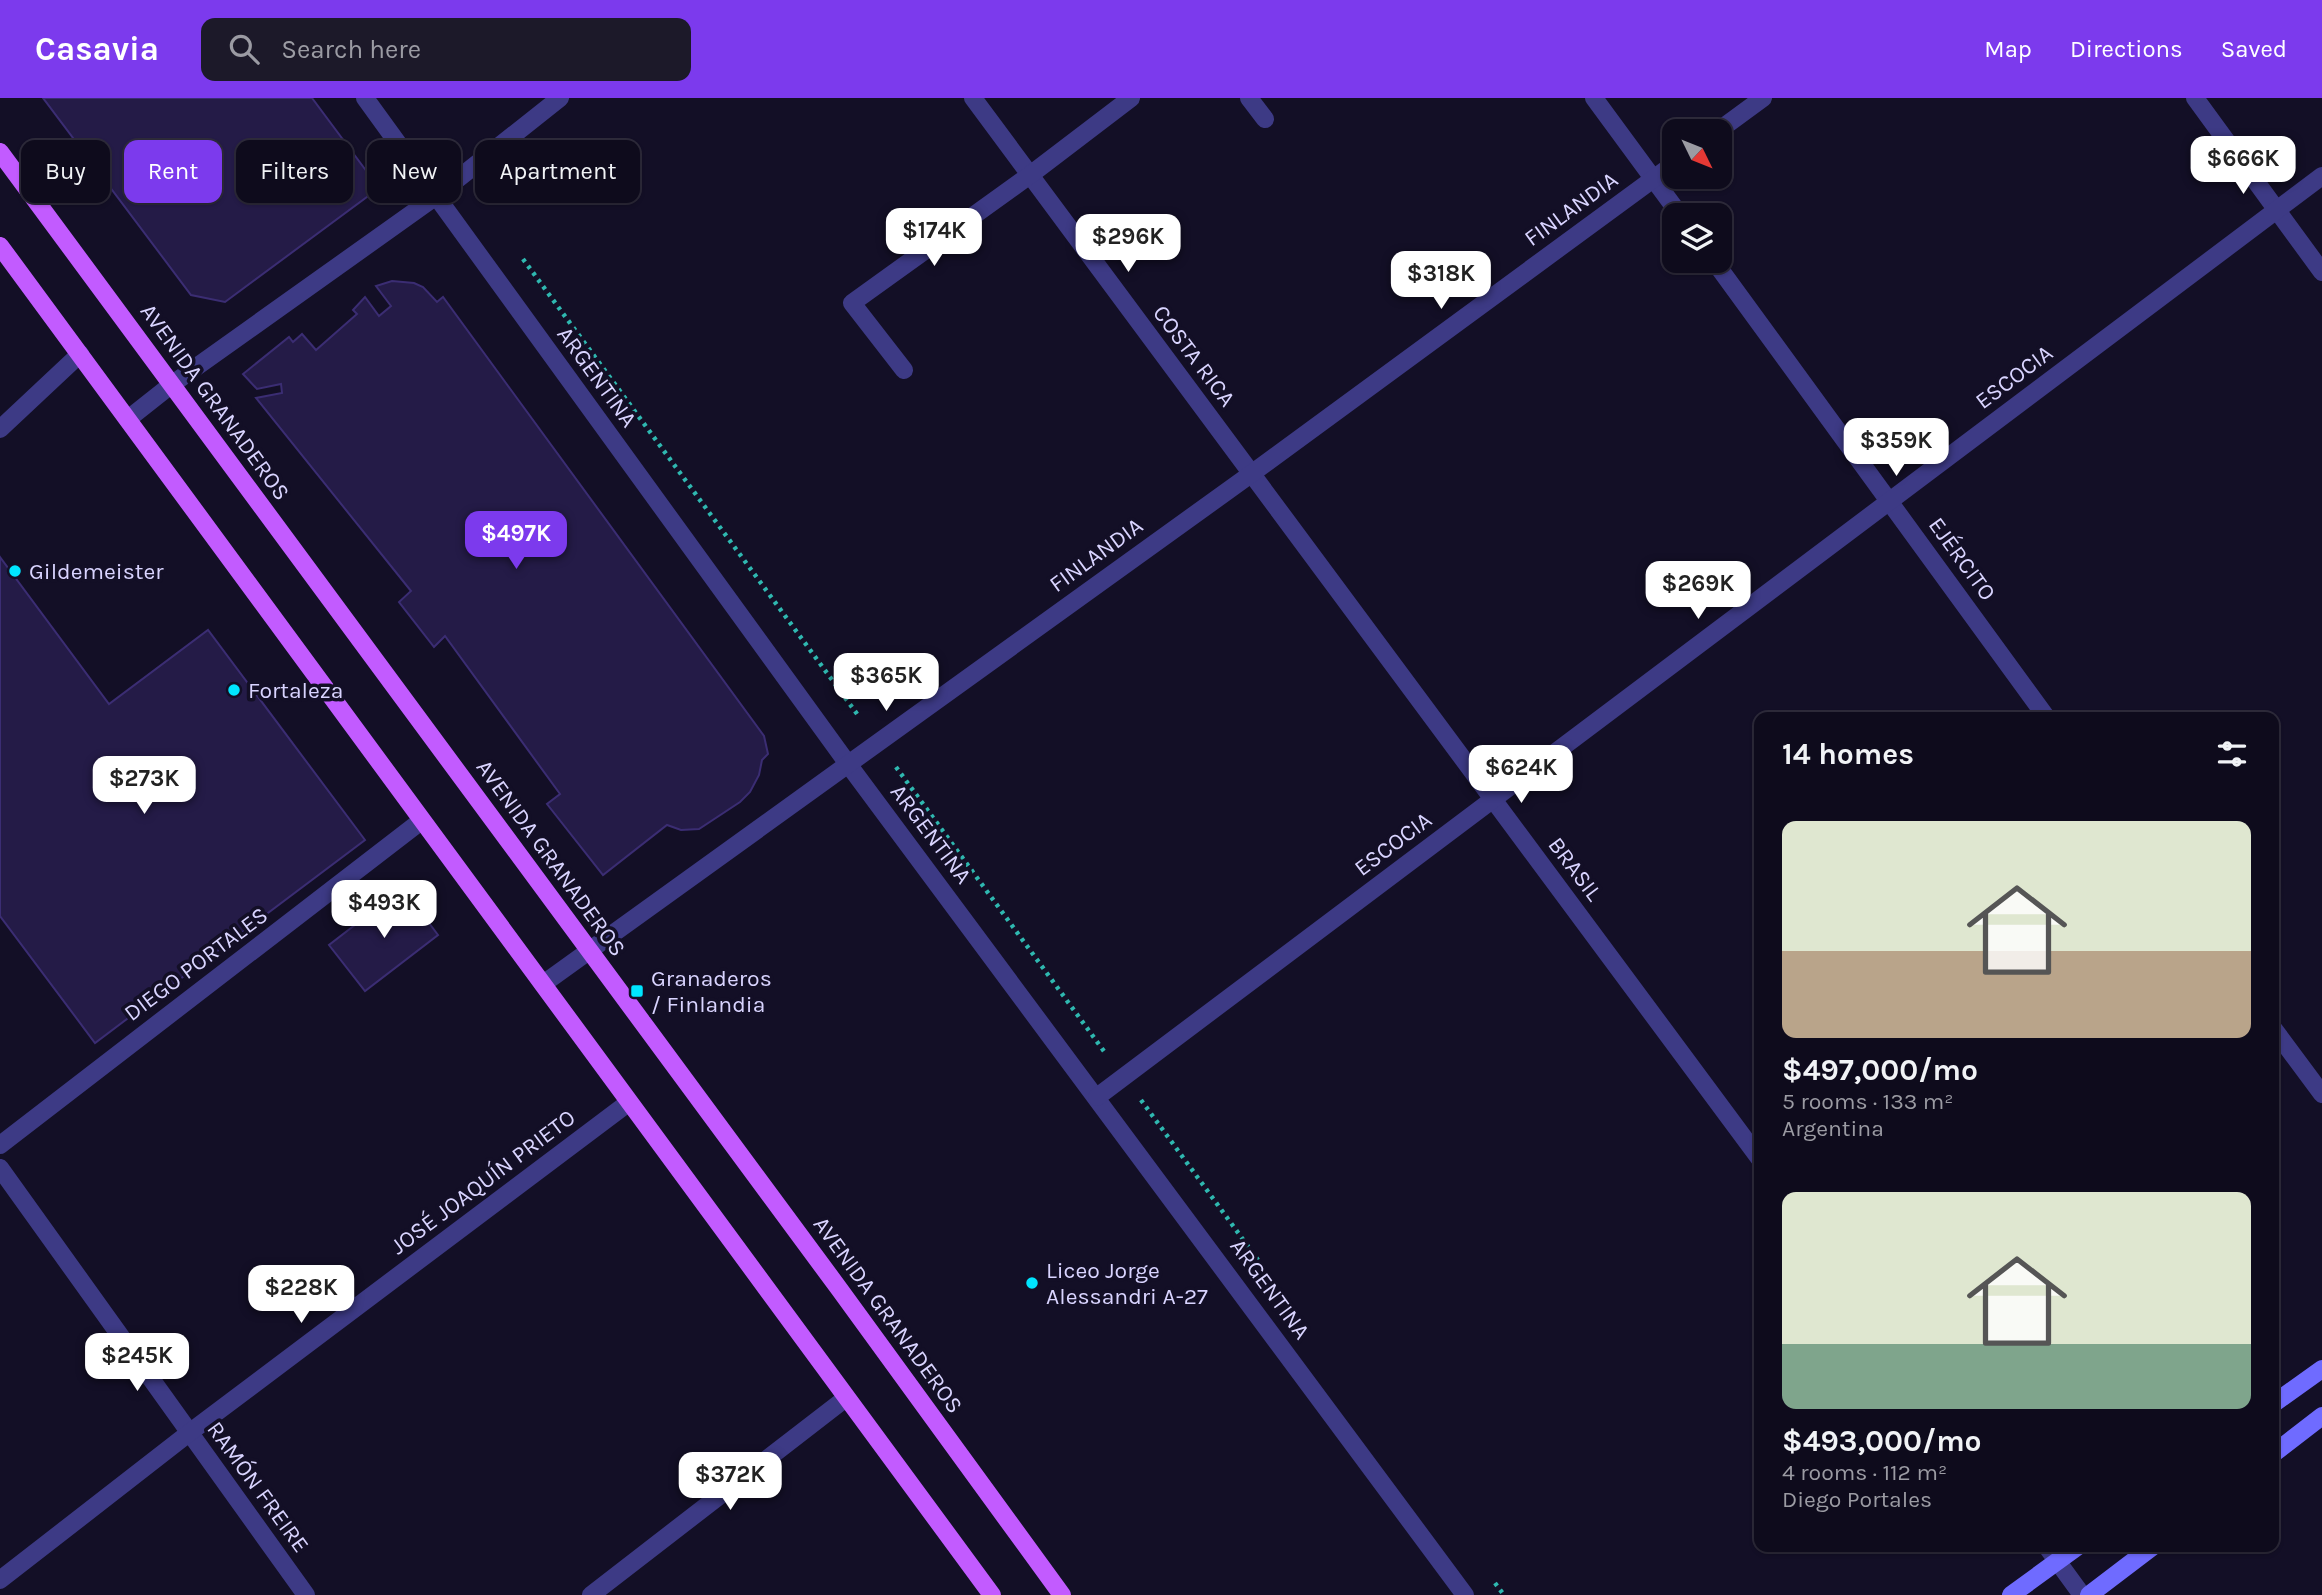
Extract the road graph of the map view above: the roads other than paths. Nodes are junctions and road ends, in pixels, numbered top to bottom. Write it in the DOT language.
graph roads {
  1 [pos="365,98"];
  2 [pos="560,98"];
  3 [pos="973,98"];
  4 [pos="1131,98"];
  5 [pos="1249,98"];
  6 [pos="1594,98"];
  7 [pos="1763,98"];
  8 [pos="2195,98"];
  9 [pos="1265,119"];
  10 [pos="1732,121"];
  11 [pos="395,140"];
  12 [pos="0,152"];
  13 [pos="1662,172"];
  14 [pos="1030,175"];
  15 [pos="461,176"];
  16 [pos="2322,176"];
  17 [pos="1654,178"];
  18 [pos="427,203"];
  19 [pos="439,203"];
  20 [pos="1672,203"];
  21 [pos="2277,211"];
  22 [pos="0,246"];
  23 [pos="2322,272"];
  24 [pos="1723,273"];
  25 [pos="80,354"];
  26 [pos="904,370"];
  27 [pos="172,385"];
  28 [pos="128,419"];
  29 [pos="0,429"];
  30 [pos="1251,474"];
  31 [pos="1889,501"];
  32 [pos="2043,712"];
  33 [pos="848,764"];
  34 [pos="1493,799"];
  35 [pos="421,821"];
  36 [pos="589,951"];
  37 [pos="543,984"];
  38 [pos="2279,1036"];
  39 [pos="2322,1094"];
  40 [pos="1097,1097"];
  41 [pos="628,1103"];
  42 [pos="0,1144"];
  43 [pos="1754,1151"];
  44 [pos="0,1168"];
  45 [pos="2322,1369"];
  46 [pos="846,1398"];
  47 [pos="2279,1400"];
  48 [pos="2322,1416"];
  49 [pos="189,1433"];
  50 [pos="2279,1449"];
  51 [pos="2145,1552"];
  52 [pos="2052,1554"];
  53 [pos="0,1580"];
  54 [pos="306,1595"];
  55 [pos="591,1595"];
  56 [pos="992,1595"];
  57 [pos="1062,1595"];
  58 [pos="1465,1595"];
  59 [pos="2011,1595"];
  60 [pos="2082,1595"];
  61 [pos="2089,1595"];
  1 -- 11 [label="street, ARGENTINA"];
  2 -- 15 [label="street"];
  3 -- 14 [label="street, COSTA RICA"];
  4 -- 14 [label="street"];
  5 -- 9 [label="street"];
  6 -- 17 [label="street"];
  7 -- 10 [label="street"];
  8 -- 21 [label="street"];
  12 -- 27 [label="main road, AVENIDA GRANADEROS"];
  13 -- 17 [label="street, FINLANDIA"];
  14 -- 26 [label="street"];
  14 -- 30 [label="street, COSTA RICA"];
  16 -- 21 [label="street, ESCOCIA"];
  17 -- 20 [label="street"];
  17 -- 30 [label="street, FINLANDIA"];
  18 -- 27 [label="street"];
  19 -- 33 [label="street, ARGENTINA"];
  21 -- 23 [label="street"];
  21 -- 31 [label="street, ESCOCIA"];
  22 -- 25 [label="main road"];
  24 -- 31 [label="street, EJÉRCITO"];
  25 -- 28 [label="main road"];
  25 -- 29 [label="street"];
  27 -- 28 [label="street"];
  27 -- 36 [label="main road, AVENIDA GRANADEROS"];
  28 -- 35 [label="main road"];
  30 -- 33 [label="street, FINLANDIA"];
  30 -- 34 [label="street, BRASIL"];
  31 -- 32 [label="street, EJÉRCITO"];
  31 -- 34 [label="street, ESCOCIA"];
  33 -- 36 [label="street, FINLANDIA"];
  33 -- 40 [label="street, ARGENTINA"];
  34 -- 40 [label="street, ESCOCIA"];
  34 -- 43 [label="street, BRASIL"];
  35 -- 37 [label="main road"];
  35 -- 42 [label="street, DIEGO PORTALES"];
  36 -- 37 [label="street, FINLANDIA"];
  36 -- 57 [label="main road, AVENIDA GRANADEROS"];
  37 -- 41 [label="main road"];
  38 -- 39 [label="street"];
  40 -- 58 [label="street, ARGENTINA"];
  41 -- 46 [label="main road"];
  41 -- 49 [label="street, JOSÉ JOAQUÍN PRIETO"];
  44 -- 49 [label="street, RAMÓN FREIRE"];
  45 -- 47 [label="main road"];
  46 -- 55 [label="street"];
  46 -- 56 [label="main road"];
  48 -- 50 [label="main road"];
  49 -- 53 [label="street, JOSÉ JOAQUÍN PRIETO"];
  49 -- 54 [label="street, RAMÓN FREIRE"];
  51 -- 61 [label="main road"];
  52 -- 59 [label="main road"];
  52 -- 60 [label="street"];
}
